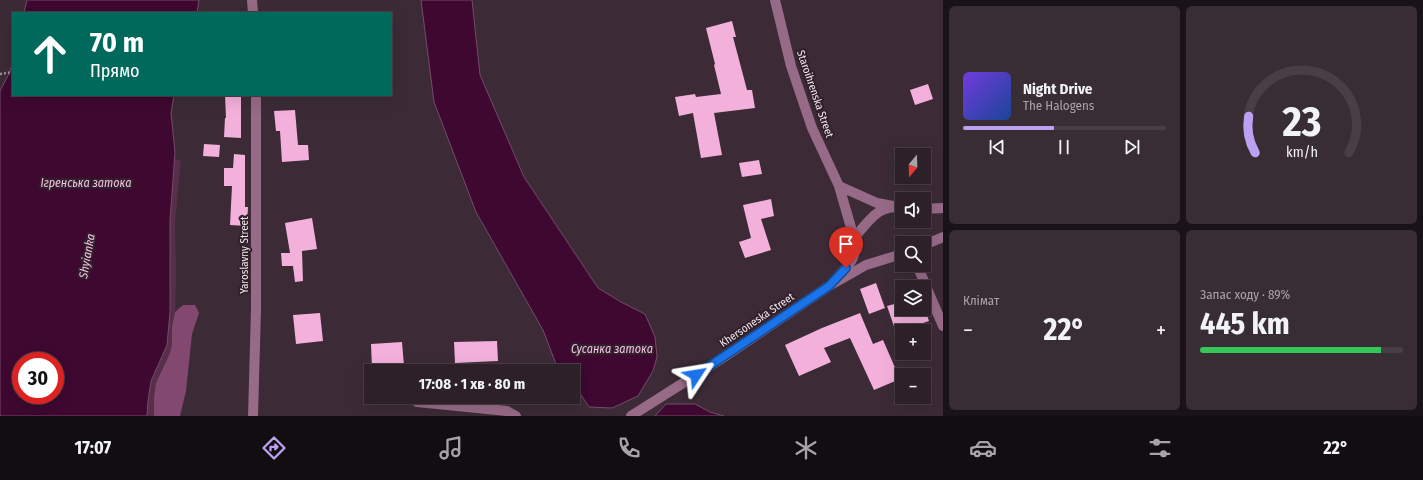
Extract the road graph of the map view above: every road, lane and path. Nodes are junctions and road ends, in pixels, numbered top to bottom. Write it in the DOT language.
graph roads {
  1 [pos="252,0"];
  2 [pos="775,0"];
  3 [pos="253,12"];
  4 [pos="11,72"];
  5 [pos="0,74"];
  6 [pos="256,96"];
  7 [pos="839,186"];
  8 [pos="895,206"];
  9 [pos="895,208"];
  10 [pos="943,208"];
  11 [pos="931,209"];
  12 [pos="943,237"];
  13 [pos="854,238"];
  14 [pos="931,242"];
  15 [pos="895,256"];
  16 [pos="920,272"];
  17 [pos="829,286"];
  18 [pos="943,326"];
  19 [pos="437,404"];
  20 [pos="253,416"];
  21 [pos="516,416"];
  22 [pos="631,416"];
  1 -- 3 [label="street"];
  2 -- 7 [label="street, Staroihrenska Street"];
  4 -- 5 [label="path"];
  6 -- 20 [label="street, Yaroslavny Street"];
  7 -- 8 [label="street"];
  7 -- 13 [label="street, Staroihrenska Street"];
  9 -- 13 [label="street"];
  10 -- 11 [label="street"];
  12 -- 14 [label="street"];
  13 -- 17 [label="street, Staroihrenska Street"];
  15 -- 17 [label="street, Khersoneska Street"];
  16 -- 18 [label="street"];
  17 -- 22 [label="street, Khersoneska Street"];
  19 -- 21 [label="street"];
}
